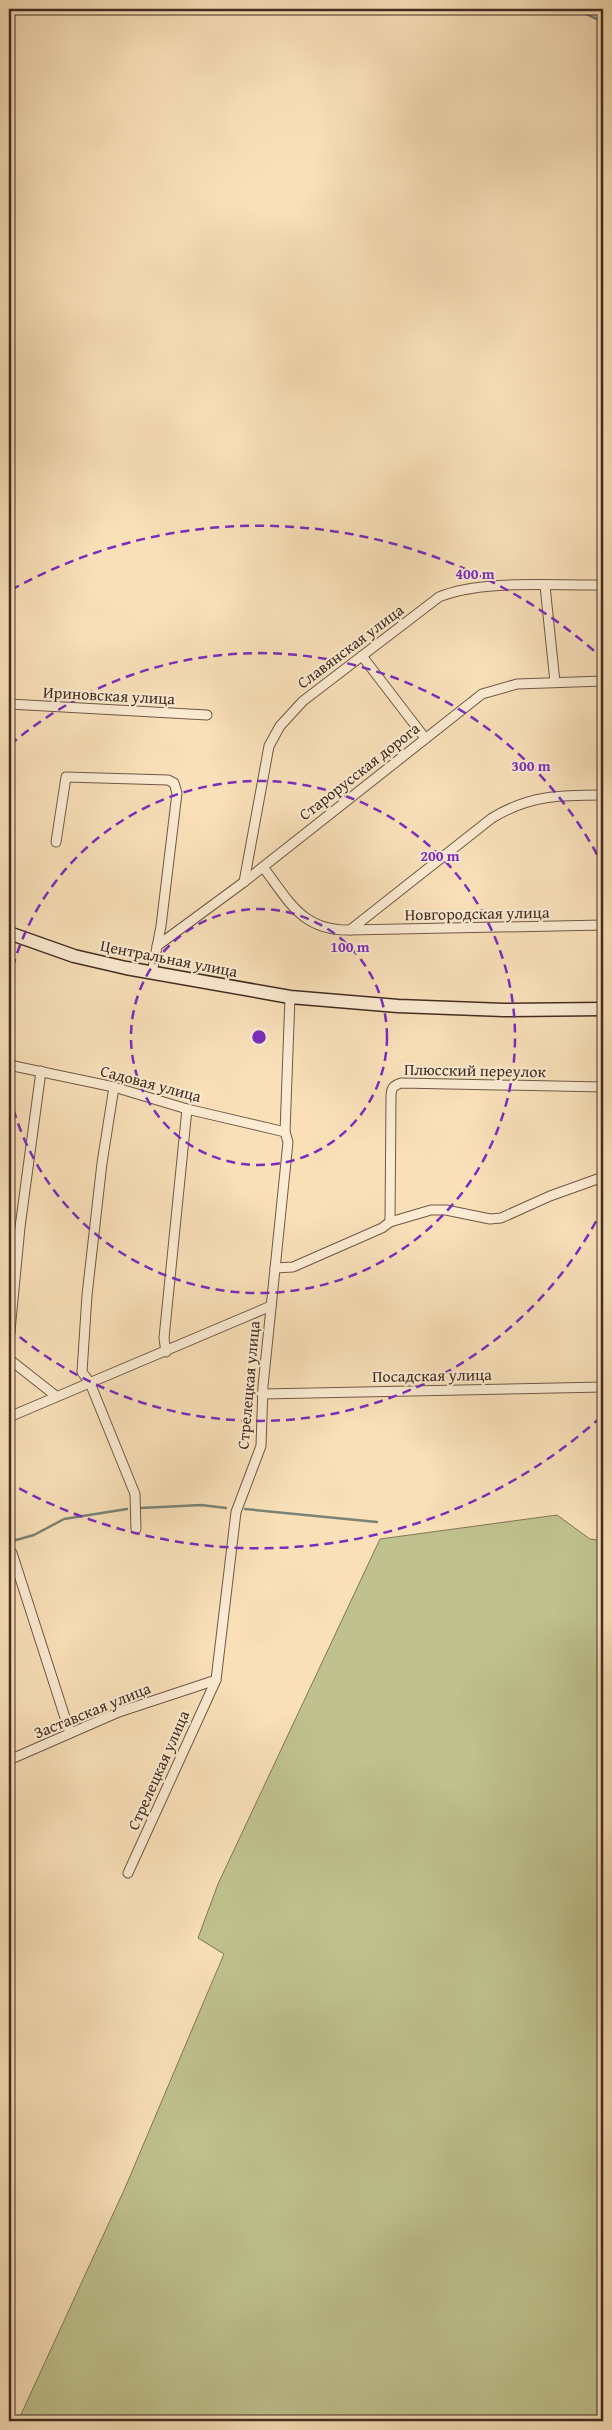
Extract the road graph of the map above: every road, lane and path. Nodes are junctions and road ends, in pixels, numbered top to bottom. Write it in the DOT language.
graph roads {
  1 [pos="603,585"];
  2 [pos="545,586"];
  3 [pos="362,656"];
  4 [pos="603,681"];
  5 [pos="554,682"];
  6 [pos="9,704"];
  7 [pos="207,715"];
  8 [pos="425,738"];
  9 [pos="603,795"];
  10 [pos="56,842"];
  11 [pos="263,867"];
  12 [pos="244,882"];
  13 [pos="603,925"];
  14 [pos="350,930"];
  15 [pos="9,933"];
  16 [pos="157,946"];
  17 [pos="152,973"];
  18 [pos="290,997"];
  19 [pos="603,1009"];
  20 [pos="9,1065"];
  21 [pos="40,1071"];
  22 [pos="114,1087"];
  23 [pos="603,1087"];
  24 [pos="187,1109"];
  25 [pos="285,1132"];
  26 [pos="603,1176"];
  27 [pos="390,1222"];
  28 [pos="275,1268"];
  29 [pos="270,1306"];
  30 [pos="9,1340"];
  31 [pos="166,1352"];
  32 [pos="9,1359"];
  33 [pos="90,1383"];
  34 [pos="603,1387"];
  35 [pos="262,1394"];
  36 [pos="56,1396"];
  37 [pos="9,1417"];
  38 [pos="136,1529"];
  39 [pos="12,1553"];
  40 [pos="216,1680"];
  41 [pos="70,1733"];
  42 [pos="9,1760"];
  43 [pos="128,1873"];
  1 -- 2 [label="street, Славянская улица"];
  2 -- 3 [label="street, Славянская улица"];
  2 -- 5 [label="street"];
  3 -- 8 [label="street"];
  3 -- 12 [label="street, Славянская улица"];
  4 -- 5 [label="street, Старорусская дорога"];
  5 -- 8 [label="street, Старорусская дорога"];
  6 -- 7 [label="street, Ириновская улица"];
  8 -- 11 [label="street, Старорусская дорога"];
  9 -- 14 [label="street"];
  10 -- 16 [label="street"];
  11 -- 12 [label="street, Старорусская дорога"];
  11 -- 14 [label="street, Новгородская улица"];
  12 -- 16 [label="street, Старорусская дорога"];
  13 -- 14 [label="street, Новгородская улица"];
  15 -- 17 [label="main road, Центральная улица"];
  16 -- 17 [label="street"];
  17 -- 18 [label="main road, Центральная улица"];
  18 -- 19 [label="main road, Центральная улица"];
  18 -- 25 [label="street, Стрелецкая улица"];
  20 -- 21 [label="street, Садовая улица"];
  21 -- 22 [label="street, Садовая улица"];
  21 -- 30 [label="street"];
  22 -- 24 [label="street, Садовая улица"];
  22 -- 33 [label="street"];
  23 -- 27 [label="street, Плюсский переулок"];
  24 -- 25 [label="street, Садовая улица"];
  24 -- 31 [label="street"];
  25 -- 28 [label="street, Стрелецкая улица"];
  26 -- 27 [label="street"];
  27 -- 28 [label="street"];
  28 -- 29 [label="street, Стрелецкая улица"];
  29 -- 31 [label="street"];
  29 -- 35 [label="street, Стрелецкая улица"];
  31 -- 33 [label="street"];
  32 -- 36 [label="street"];
  33 -- 36 [label="street"];
  33 -- 38 [label="street"];
  34 -- 35 [label="street, Посадская улица"];
  35 -- 40 [label="street, Стрелецкая улица"];
  36 -- 37 [label="street"];
  39 -- 41 [label="street"];
  40 -- 41 [label="street, Заставская улица"];
  40 -- 43 [label="street, Стрелецкая улица"];
  41 -- 42 [label="street, Заставская улица"];
}
